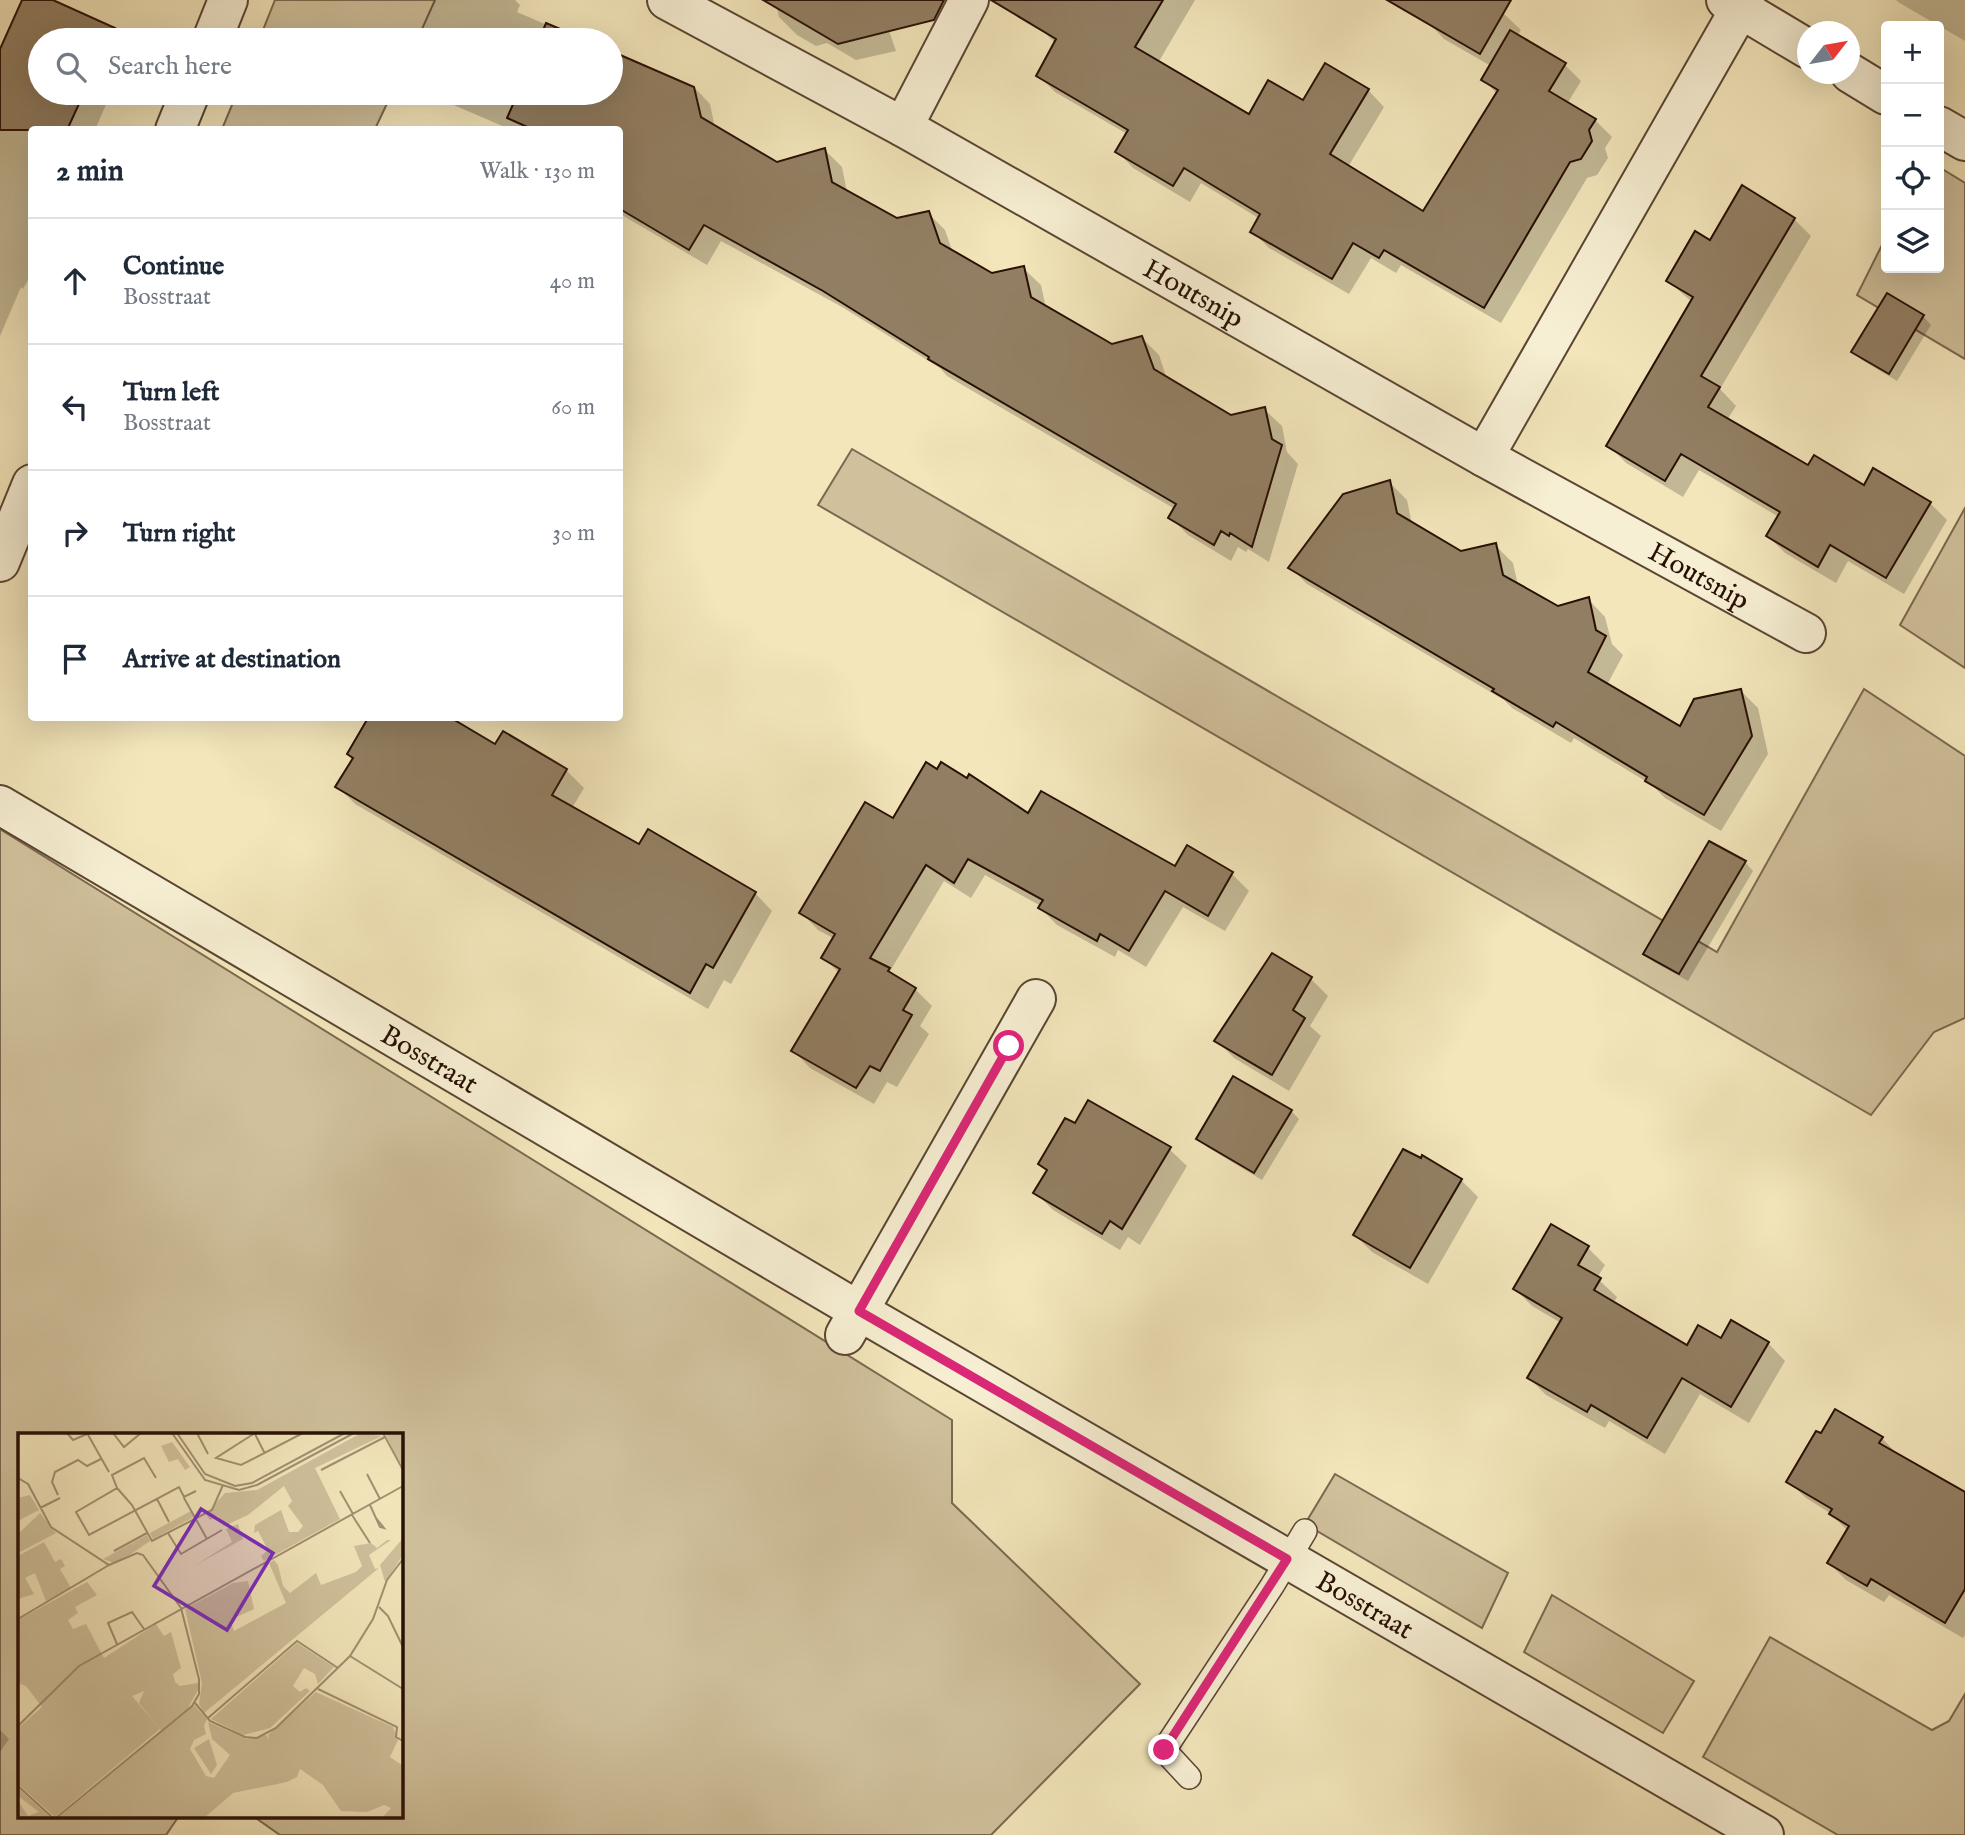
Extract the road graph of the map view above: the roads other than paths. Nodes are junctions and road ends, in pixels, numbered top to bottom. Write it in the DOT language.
graph roads {
  1 [pos="228,0"];
  2 [pos="667,0"];
  3 [pos="969,0"];
  4 [pos="1737,3"];
  5 [pos="217,28"];
  6 [pos="1797,42"];
  7 [pos="1860,79"];
  8 [pos="1881,92"];
  9 [pos="185,105"];
  10 [pos="178,126"];
  11 [pos="903,127"];
  12 [pos="1944,129"];
  13 [pos="1965,141"];
  14 [pos="1484,457"];
  15 [pos="28,494"];
  16 [pos="0,562"];
  17 [pos="1806,633"];
  18 [pos="0,805"];
  19 [pos="1035,999"];
  20 [pos="852,1323"];
  21 [pos="1296,1545"];
  22 [pos="1189,1777"];
  23 [pos="1764,1835"];
  1 -- 5 [label="street"];
  2 -- 11 [label="street, Houtsnip"];
  3 -- 11 [label="street"];
  4 -- 6 [label="street"];
  4 -- 14 [label="street"];
  7 -- 8 [label="street"];
  9 -- 10 [label="street"];
  11 -- 14 [label="street, Houtsnip"];
  12 -- 13 [label="street"];
  14 -- 17 [label="street, Houtsnip"];
  15 -- 16 [label="street"];
  18 -- 20 [label="street, Bosstraat"];
  19 -- 20 [label="street"];
  20 -- 21 [label="street, Bosstraat"];
  21 -- 22 [label="lane"];
  21 -- 23 [label="street, Bosstraat"];
}
